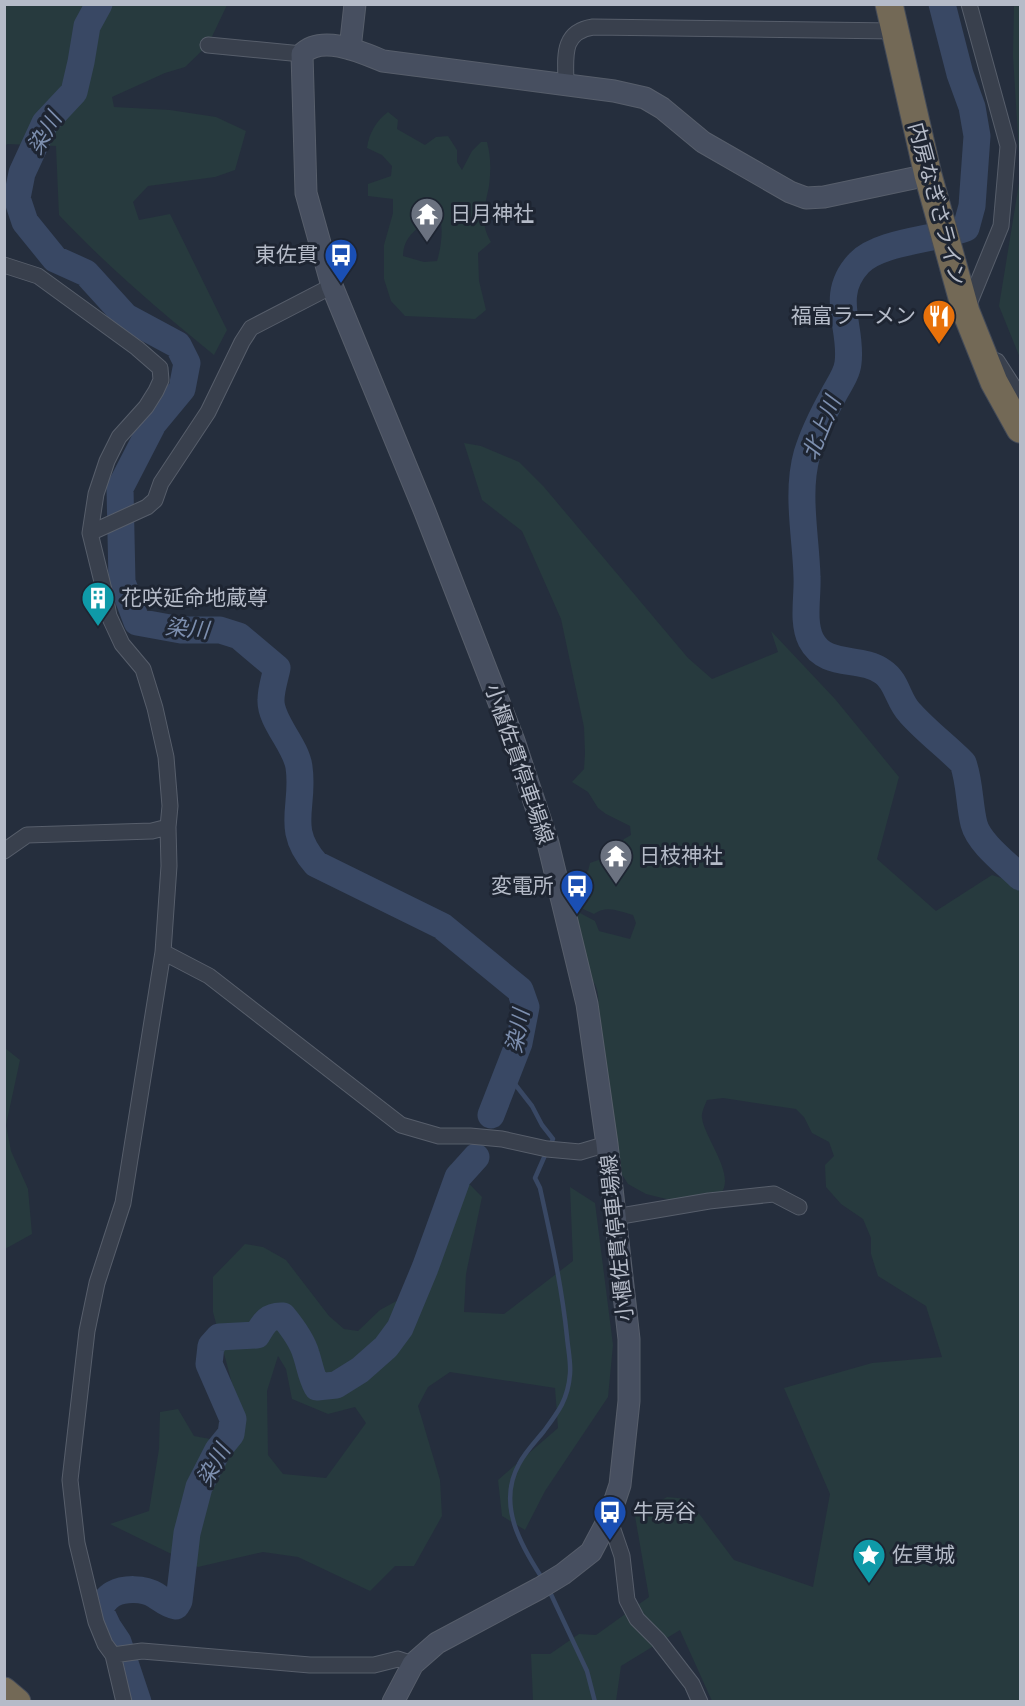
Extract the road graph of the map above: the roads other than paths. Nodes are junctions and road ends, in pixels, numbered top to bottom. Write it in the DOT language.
graph roads {
  1 [pos="355,4"];
  2 [pos="889,4"];
  3 [pos="969,4"];
  4 [pos="895,31"];
  5 [pos="208,45"];
  6 [pos="350,49"];
  7 [pos="302,54"];
  8 [pos="566,86"];
  9 [pos="928,175"];
  10 [pos="4,265"];
  11 [pos="332,286"];
  12 [pos="966,312"];
  13 [pos="983,356"];
  14 [pos="1020,397"];
  15 [pos="1020,429"];
  16 [pos="94,531"];
  17 [pos="168,827"];
  18 [pos="4,850"];
  19 [pos="163,952"];
  20 [pos="607,1144"];
  21 [pos="799,1207"];
  22 [pos="615,1217"];
  23 [pos="609,1518"];
  24 [pos="121,1654"];
  25 [pos="413,1664"];
  26 [pos="4,1691"];
  27 [pos="17,1701"];
  28 [pos="124,1701"];
  29 [pos="393,1701"];
  30 [pos="700,1701"];
  1 -- 6 [label="main road"];
  2 -- 4 [label="highway, 内房なぎさライン"];
  3 -- 12 [label="street"];
  4 -- 8 [label="street"];
  4 -- 9 [label="highway, 内房なぎさライン"];
  5 -- 7 [label="street"];
  6 -- 7 [label="main road"];
  6 -- 8 [label="main road"];
  7 -- 11 [label="main road, 小櫃佐貫停車場線"];
  8 -- 9 [label="main road"];
  9 -- 12 [label="highway, 内房なぎさライン"];
  10 -- 16 [label="street"];
  11 -- 16 [label="street"];
  11 -- 20 [label="main road, 小櫃佐貫停車場線"];
  12 -- 13 [label="highway, 内房なぎさライン"];
  13 -- 14 [label="street"];
  13 -- 15 [label="highway, 内房なぎさライン"];
  16 -- 17 [label="street"];
  17 -- 18 [label="street"];
  17 -- 19 [label="street"];
  19 -- 20 [label="street"];
  19 -- 24 [label="street"];
  20 -- 22 [label="main road, 小櫃佐貫停車場線"];
  21 -- 22 [label="street"];
  22 -- 23 [label="main road, 小櫃佐貫停車場線"];
  23 -- 25 [label="main road, 小櫃佐貫停車場線"];
  23 -- 30 [label="street"];
  24 -- 25 [label="street"];
  24 -- 28 [label="street"];
  25 -- 29 [label="main road, 小櫃佐貫停車場線"];
  26 -- 27 [label="highway"];
}
